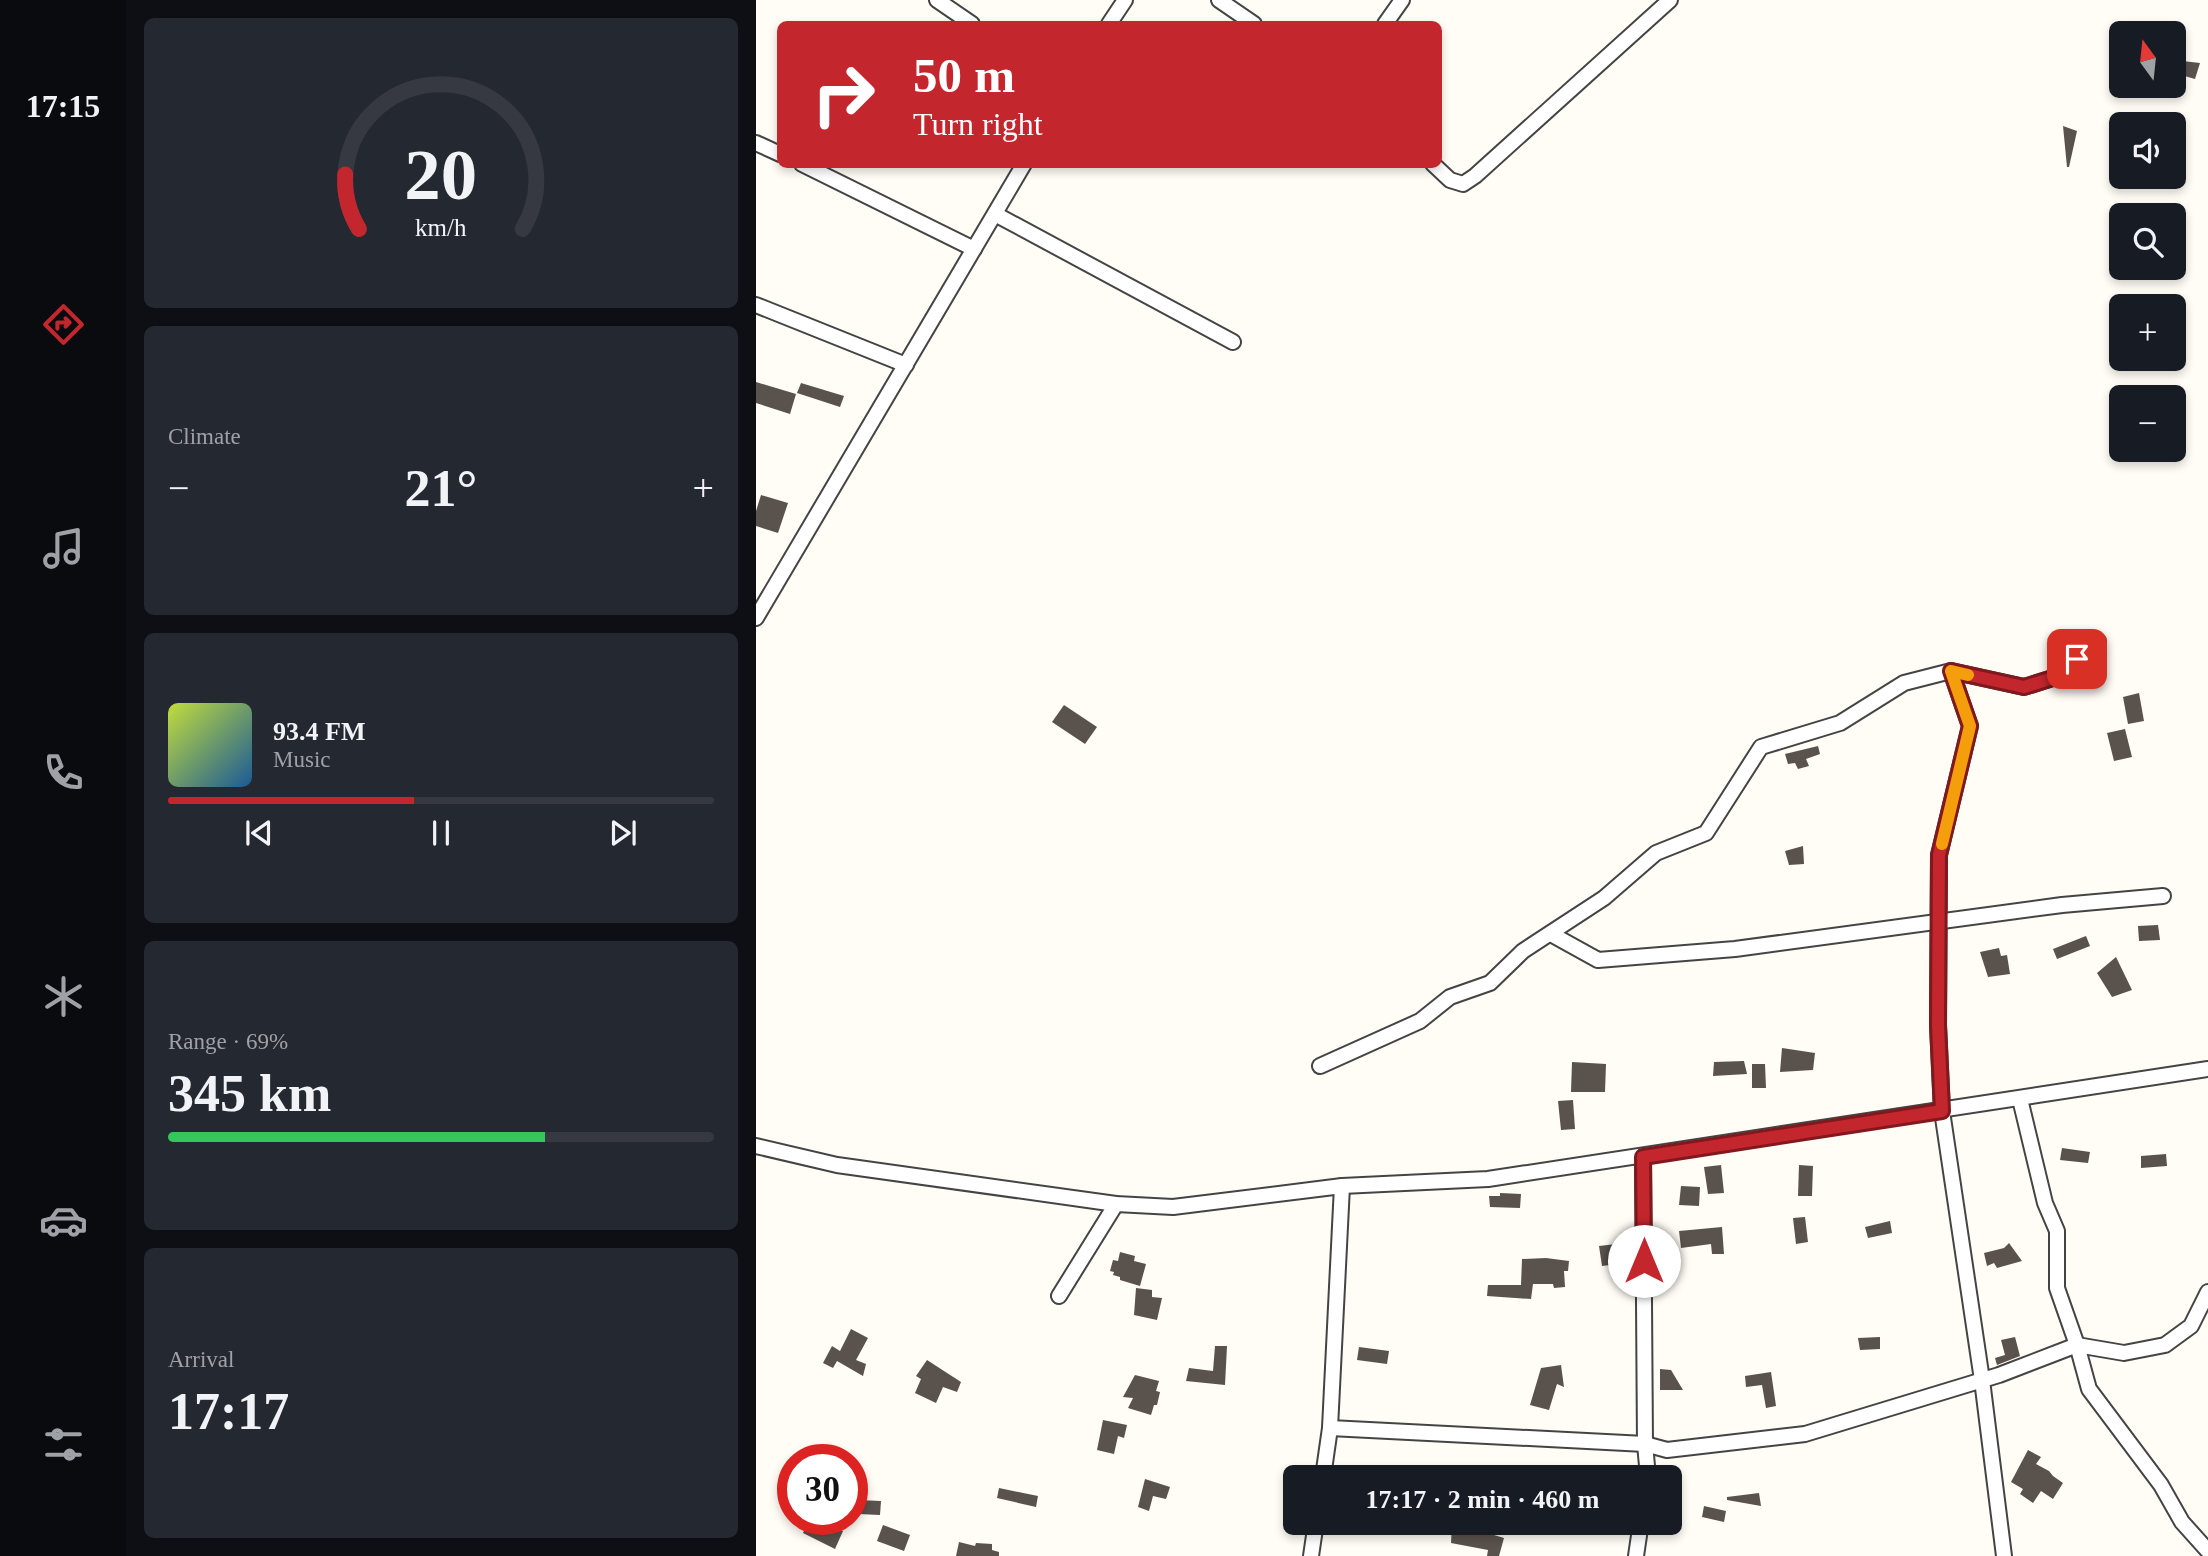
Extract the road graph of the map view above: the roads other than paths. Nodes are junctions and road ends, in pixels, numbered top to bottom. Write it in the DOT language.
graph roads {
  1 [pos="937,0"];
  2 [pos="1125,0"];
  3 [pos="1219,0"];
  4 [pos="1402,0"];
  5 [pos="1670,0"];
  6 [pos="968,21"];
  7 [pos="1111,21"];
  8 [pos="1250,21"];
  9 [pos="1387,21"];
  10 [pos="756,143"];
  11 [pos="777,153"];
  12 [pos="810,168"];
  13 [pos="1022,168"];
  14 [pos="1437,168"];
  15 [pos="995,214"];
  16 [pos="974,249"];
  17 [pos="756,305"];
  18 [pos="1233,342"];
  19 [pos="906,365"];
  20 [pos="756,618"];
  21 [pos="2098,641"];
  22 [pos="1951,671"];
  23 [pos="2163,896"];
  24 [pos="1939,923"];
  25 [pos="1551,934"];
  26 [pos="1320,1066"];
  27 [pos="2208,1069"];
  28 [pos="2020,1099"];
  29 [pos="1942,1111"];
  30 [pos="756,1146"];
  31 [pos="1643,1157"];
  32 [pos="1342,1186"];
  33 [pos="1116,1203"];
  34 [pos="2208,1292"];
  35 [pos="1059,1296"];
  36 [pos="2077,1345"];
  37 [pos="1982,1380"];
  38 [pos="1330,1428"];
  39 [pos="1645,1444"];
  40 [pos="1325,1465"];
  41 [pos="1647,1465"];
  42 [pos="1314,1535"];
  43 [pos="1639,1535"];
  44 [pos="2208,1551"];
  45 [pos="1311,1556"];
  46 [pos="1636,1556"];
  47 [pos="2004,1556"];
  1 -- 6 [label="street"];
  2 -- 7 [label="street"];
  3 -- 8 [label="street"];
  4 -- 9 [label="street"];
  5 -- 14 [label="street"];
  10 -- 11 [label="street"];
  12 -- 16 [label="street"];
  13 -- 15 [label="street"];
  15 -- 16 [label="street"];
  15 -- 18 [label="street"];
  16 -- 19 [label="street"];
  17 -- 19 [label="street"];
  19 -- 20 [label="street"];
  21 -- 22 [label="street"];
  22 -- 24 [label="street"];
  22 -- 25 [label="street"];
  23 -- 24 [label="street"];
  24 -- 25 [label="street"];
  24 -- 29 [label="street"];
  25 -- 26 [label="street"];
  27 -- 28 [label="street"];
  28 -- 29 [label="street"];
  28 -- 36 [label="street"];
  29 -- 31 [label="street"];
  29 -- 37 [label="street"];
  30 -- 33 [label="street"];
  31 -- 32 [label="street"];
  31 -- 39 [label="street"];
  32 -- 33 [label="street"];
  32 -- 38 [label="street"];
  33 -- 35 [label="street"];
  34 -- 36 [label="street"];
  36 -- 37 [label="street"];
  36 -- 44 [label="street"];
  37 -- 39 [label="street"];
  37 -- 47 [label="street"];
  38 -- 39 [label="street"];
  38 -- 40 [label="street"];
  39 -- 41 [label="street"];
  42 -- 45 [label="street"];
  43 -- 46 [label="street"];
}
